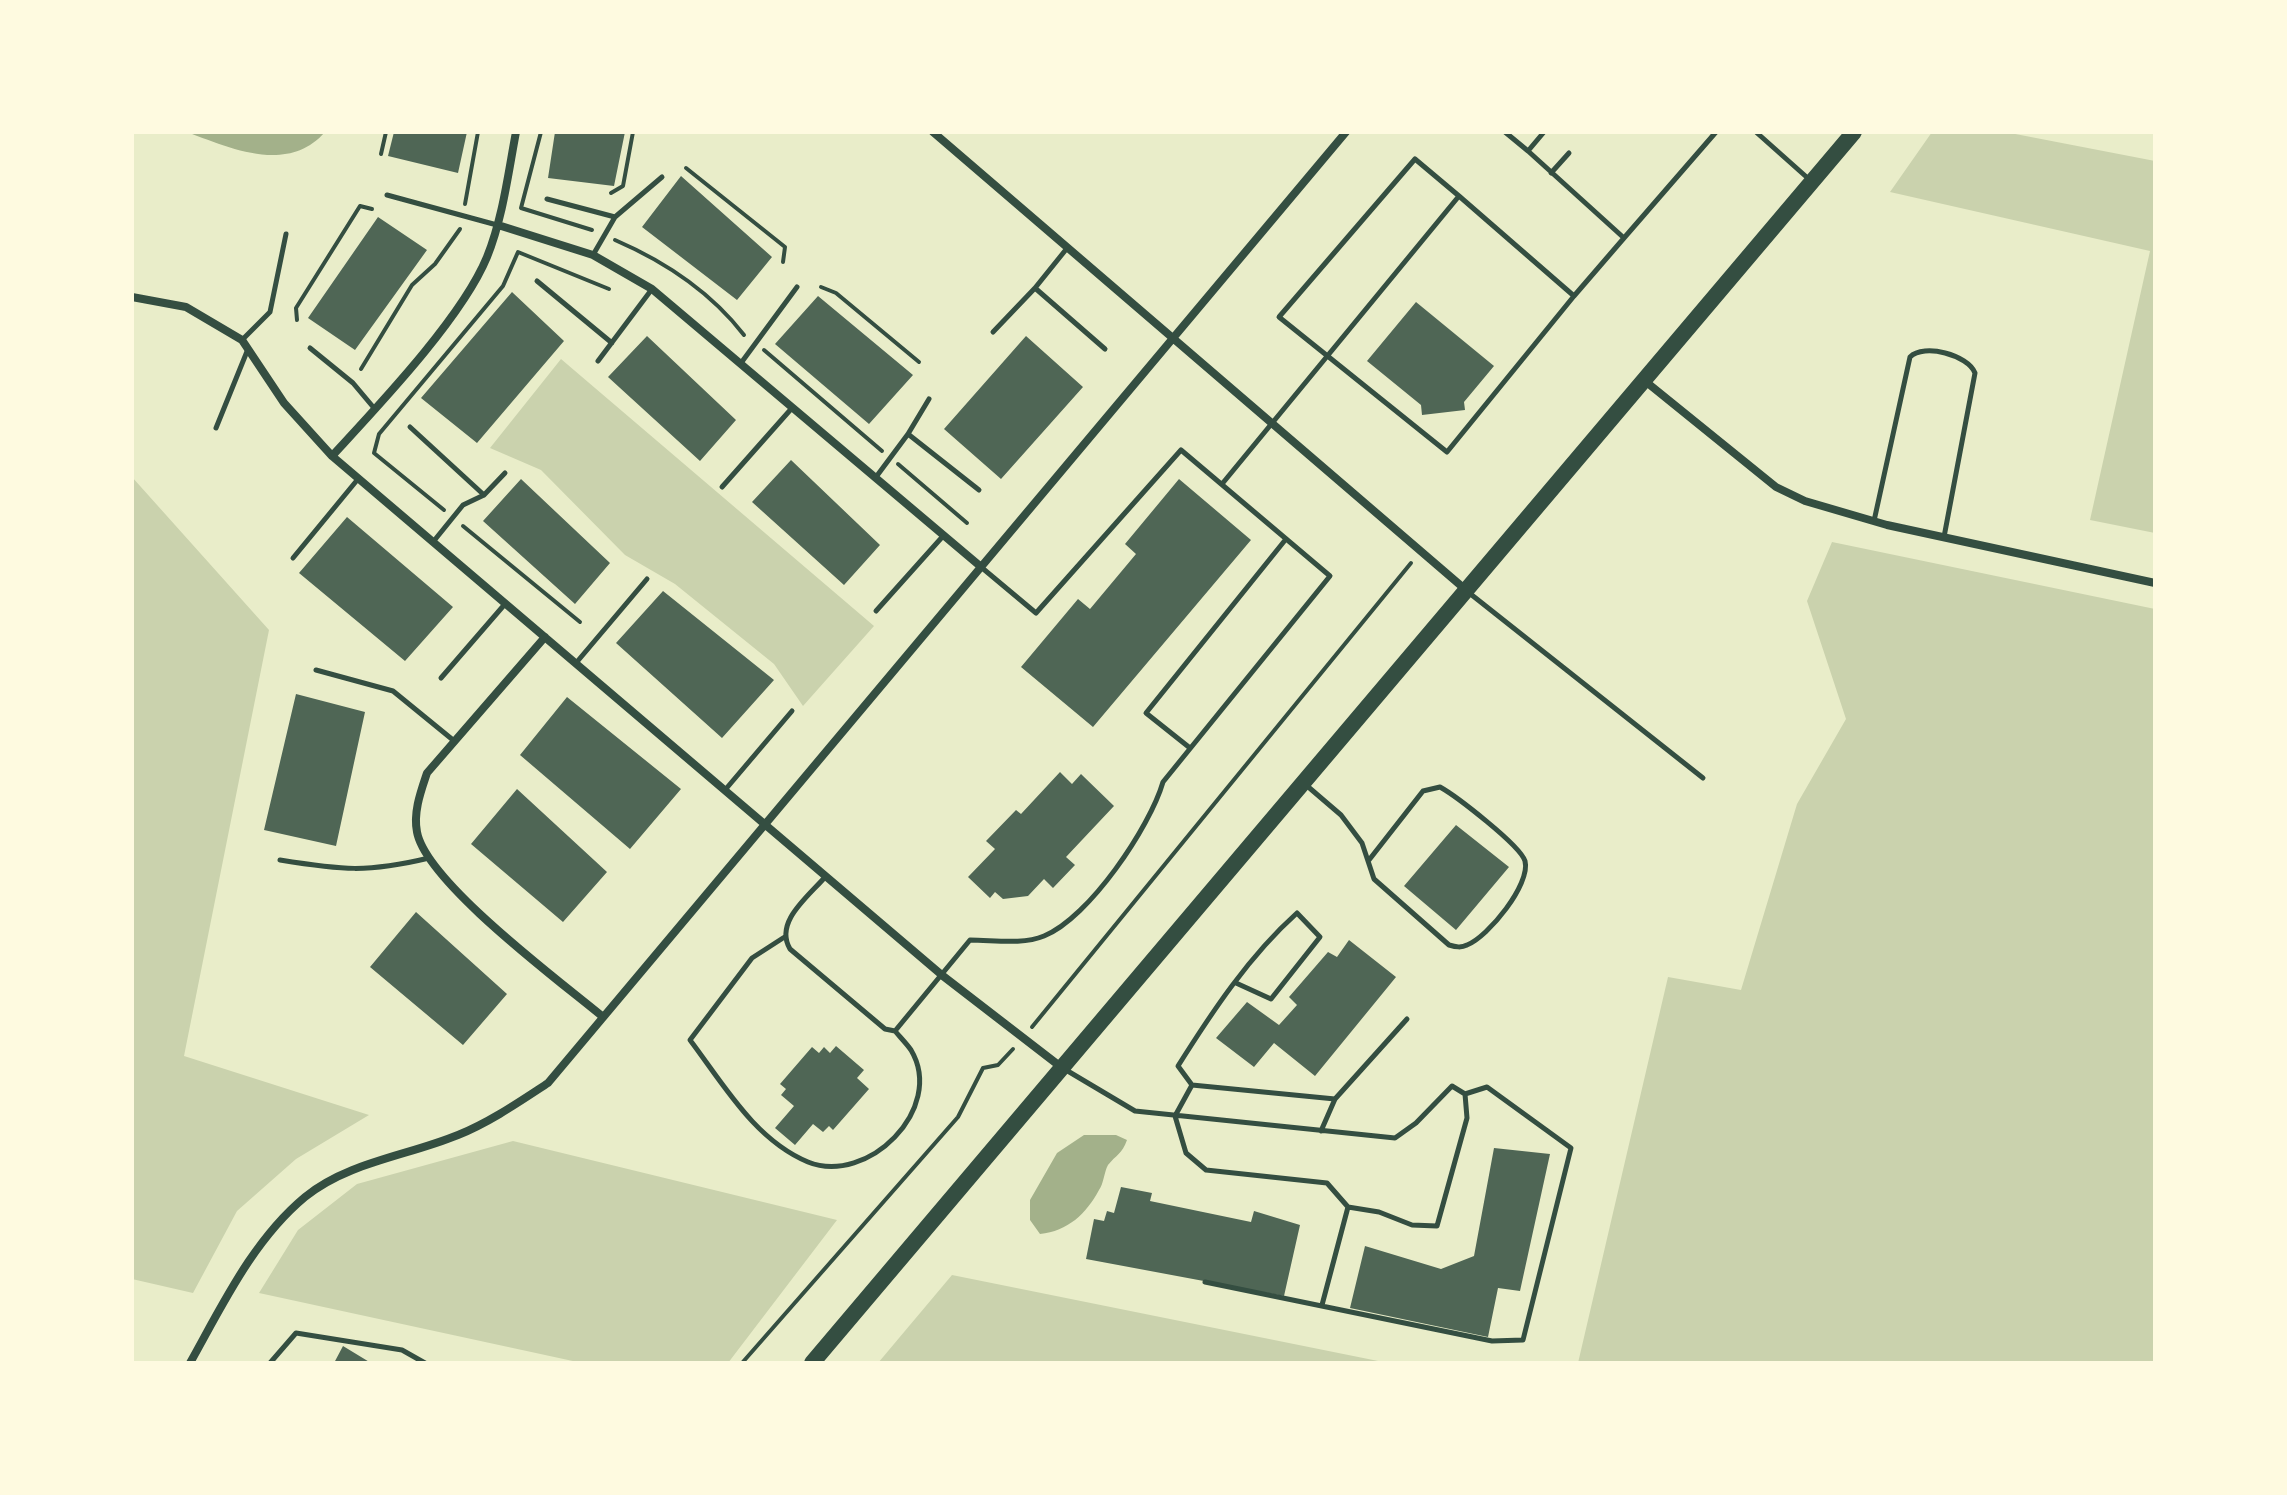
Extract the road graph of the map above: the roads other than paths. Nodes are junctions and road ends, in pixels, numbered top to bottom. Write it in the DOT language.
graph roads {
  1 [pos="516,132"];
  2 [pos="933,132"];
  3 [pos="1346,132"];
  4 [pos="1505,132"];
  5 [pos="1544,132"];
  6 [pos="1715,132"];
  7 [pos="1756,132"];
  8 [pos="1854,132"];
  9 [pos="1528,151"];
  10 [pos="1569,153"];
  11 [pos="1551,173"];
  12 [pos="662,177"];
  13 [pos="1812,181"];
  14 [pos="387,195"];
  15 [pos="1459,196"];
  16 [pos="547,199"];
  17 [pos="615,217"];
  18 [pos="498,225"];
  19 [pos="286,234"];
  20 [pos="1624,238"];
  21 [pos="1068,247"];
  22 [pos="593,255"];
  23 [pos="537,281"];
  24 [pos="797,287"];
  25 [pos="1035,288"];
  26 [pos="652,289"];
  27 [pos="1574,296"];
  28 [pos="132,297"];
  29 [pos="993,332"];
  30 [pos="1173,338"];
  31 [pos="612,343"];
  32 [pos="245,344"];
  33 [pos="310,348"];
  34 [pos="1105,349"];
  35 [pos="1326,357"];
  36 [pos="598,361"];
  37 [pos="740,363"];
  38 [pos="1645,381"];
  39 [pos="929,399"];
  40 [pos="374,408"];
  41 [pos="792,408"];
  42 [pos="1272,423"];
  43 [pos="410,427"];
  44 [pos="216,428"];
  45 [pos="908,434"];
  46 [pos="332,456"];
  47 [pos="505,473"];
  48 [pos="875,477"];
  49 [pos="358,478"];
  50 [pos="1222,484"];
  51 [pos="722,487"];
  52 [pos="979,490"];
  53 [pos="484,495"];
  54 [pos="1874,521"];
  55 [pos="944,535"];
  56 [pos="1944,537"];
  57 [pos="1286,539"];
  58 [pos="433,542"];
  59 [pos="293,558"];
  60 [pos="980,566"];
  61 [pos="647,579"];
  62 [pos="2155,583"];
  63 [pos="1467,591"];
  64 [pos="506,603"];
  65 [pos="876,611"];
  66 [pos="545,637"];
  67 [pos="576,663"];
  68 [pos="316,670"];
  69 [pos="441,678"];
  70 [pos="792,711"];
  71 [pos="453,740"];
  72 [pos="1190,748"];
  73 [pos="1703,778"];
  74 [pos="1302,782"];
  75 [pos="725,790"];
  76 [pos="764,823"];
  77 [pos="430,858"];
  78 [pos="280,860"];
  79 [pos="1369,860"];
  80 [pos="826,876"];
  81 [pos="783,938"];
  82 [pos="943,976"];
  83 [pos="1236,983"];
  84 [pos="603,1017"];
  85 [pos="1407,1019"];
  86 [pos="895,1031"];
  87 [pos="1061,1067"];
  88 [pos="1192,1085"];
  89 [pos="1465,1094"];
  90 [pos="1335,1099"];
  91 [pos="1175,1116"];
  92 [pos="1321,1131"];
  93 [pos="1348,1207"];
  94 [pos="1205,1282"];
  95 [pos="1322,1305"];
  96 [pos="190,1363"];
  97 [pos="270,1363"];
  98 [pos="425,1363"];
  99 [pos="812,1363"];
  1 -- 18 [label="street"];
  2 -- 21 [label="street"];
  3 -- 30 [label="street"];
  4 -- 9 [label="lane"];
  5 -- 9 [label="lane"];
  6 -- 20 [label="lane"];
  7 -- 13 [label="lane"];
  8 -- 13 [label="main road"];
  9 -- 11 [label="lane"];
  10 -- 11 [label="lane"];
  11 -- 20 [label="lane"];
  12 -- 17 [label="lane"];
  13 -- 38 [label="main road"];
  14 -- 18 [label="lane"];
  15 -- 27 [label="lane"];
  15 -- 35 [label="lane"];
  15 -- 35 [label="lane"];
  16 -- 17 [label="lane"];
  17 -- 22 [label="lane"];
  18 -- 22 [label="street"];
  18 -- 40 [label="street"];
  19 -- 32 [label="lane"];
  20 -- 27 [label="lane"];
  21 -- 25 [label="lane"];
  21 -- 30 [label="street"];
  22 -- 26 [label="street"];
  23 -- 31 [label="lane"];
  24 -- 37 [label="lane"];
  25 -- 29 [label="lane"];
  25 -- 34 [label="lane"];
  26 -- 31 [label="lane"];
  26 -- 37 [label="street"];
  27 -- 35 [label="lane"];
  28 -- 32 [label="street"];
  30 -- 42 [label="street"];
  30 -- 60 [label="street"];
  31 -- 36 [label="lane"];
  32 -- 44 [label="lane"];
  32 -- 46 [label="street"];
  33 -- 40 [label="lane"];
  35 -- 42 [label="lane"];
  37 -- 41 [label="street"];
  38 -- 54 [label="street"];
  38 -- 63 [label="main road"];
  39 -- 45 [label="lane"];
  40 -- 46 [label="street"];
  41 -- 48 [label="street"];
  41 -- 51 [label="lane"];
  42 -- 50 [label="lane"];
  42 -- 63 [label="street"];
  43 -- 53 [label="lane"];
  45 -- 48 [label="lane"];
  45 -- 52 [label="lane"];
  46 -- 49 [label="street"];
  47 -- 53 [label="lane"];
  48 -- 55 [label="street"];
  49 -- 58 [label="street"];
  49 -- 59 [label="lane"];
  50 -- 57 [label="lane"];
  50 -- 60 [label="lane"];
  53 -- 58 [label="lane"];
  54 -- 56 [label="street"];
  54 -- 56 [label="lane"];
  55 -- 60 [label="street"];
  55 -- 65 [label="lane"];
  56 -- 62 [label="street"];
  57 -- 72 [label="lane"];
  57 -- 72 [label="lane"];
  58 -- 64 [label="street"];
  60 -- 76 [label="street"];
  61 -- 67 [label="lane"];
  63 -- 73 [label="lane"];
  63 -- 74 [label="main road"];
  64 -- 66 [label="street"];
  64 -- 69 [label="lane"];
  66 -- 67 [label="street"];
  66 -- 71 [label="street"];
  67 -- 75 [label="street"];
  68 -- 71 [label="lane"];
  70 -- 75 [label="lane"];
  71 -- 77 [label="street"];
  72 -- 82 [label="lane"];
  74 -- 79 [label="lane"];
  74 -- 87 [label="main road"];
  75 -- 76 [label="street"];
  76 -- 80 [label="street"];
  76 -- 84 [label="street"];
  77 -- 78 [label="lane"];
  77 -- 84 [label="street"];
  79 -- 79 [label="lane"];
  80 -- 81 [label="lane"];
  80 -- 82 [label="street"];
  81 -- 86 [label="lane"];
  81 -- 86 [label="lane"];
  82 -- 86 [label="lane"];
  82 -- 87 [label="street"];
  83 -- 83 [label="lane"];
  83 -- 88 [label="lane"];
  84 -- 96 [label="street"];
  85 -- 90 [label="lane"];
  87 -- 91 [label="lane"];
  87 -- 99 [label="main road"];
  88 -- 90 [label="lane"];
  88 -- 91 [label="lane"];
  89 -- 92 [label="lane"];
  89 -- 93 [label="lane"];
  89 -- 95 [label="lane"];
  90 -- 92 [label="lane"];
  91 -- 92 [label="lane"];
  91 -- 93 [label="lane"];
  93 -- 95 [label="lane"];
  94 -- 95 [label="lane"];
  97 -- 98 [label="lane"];
}
